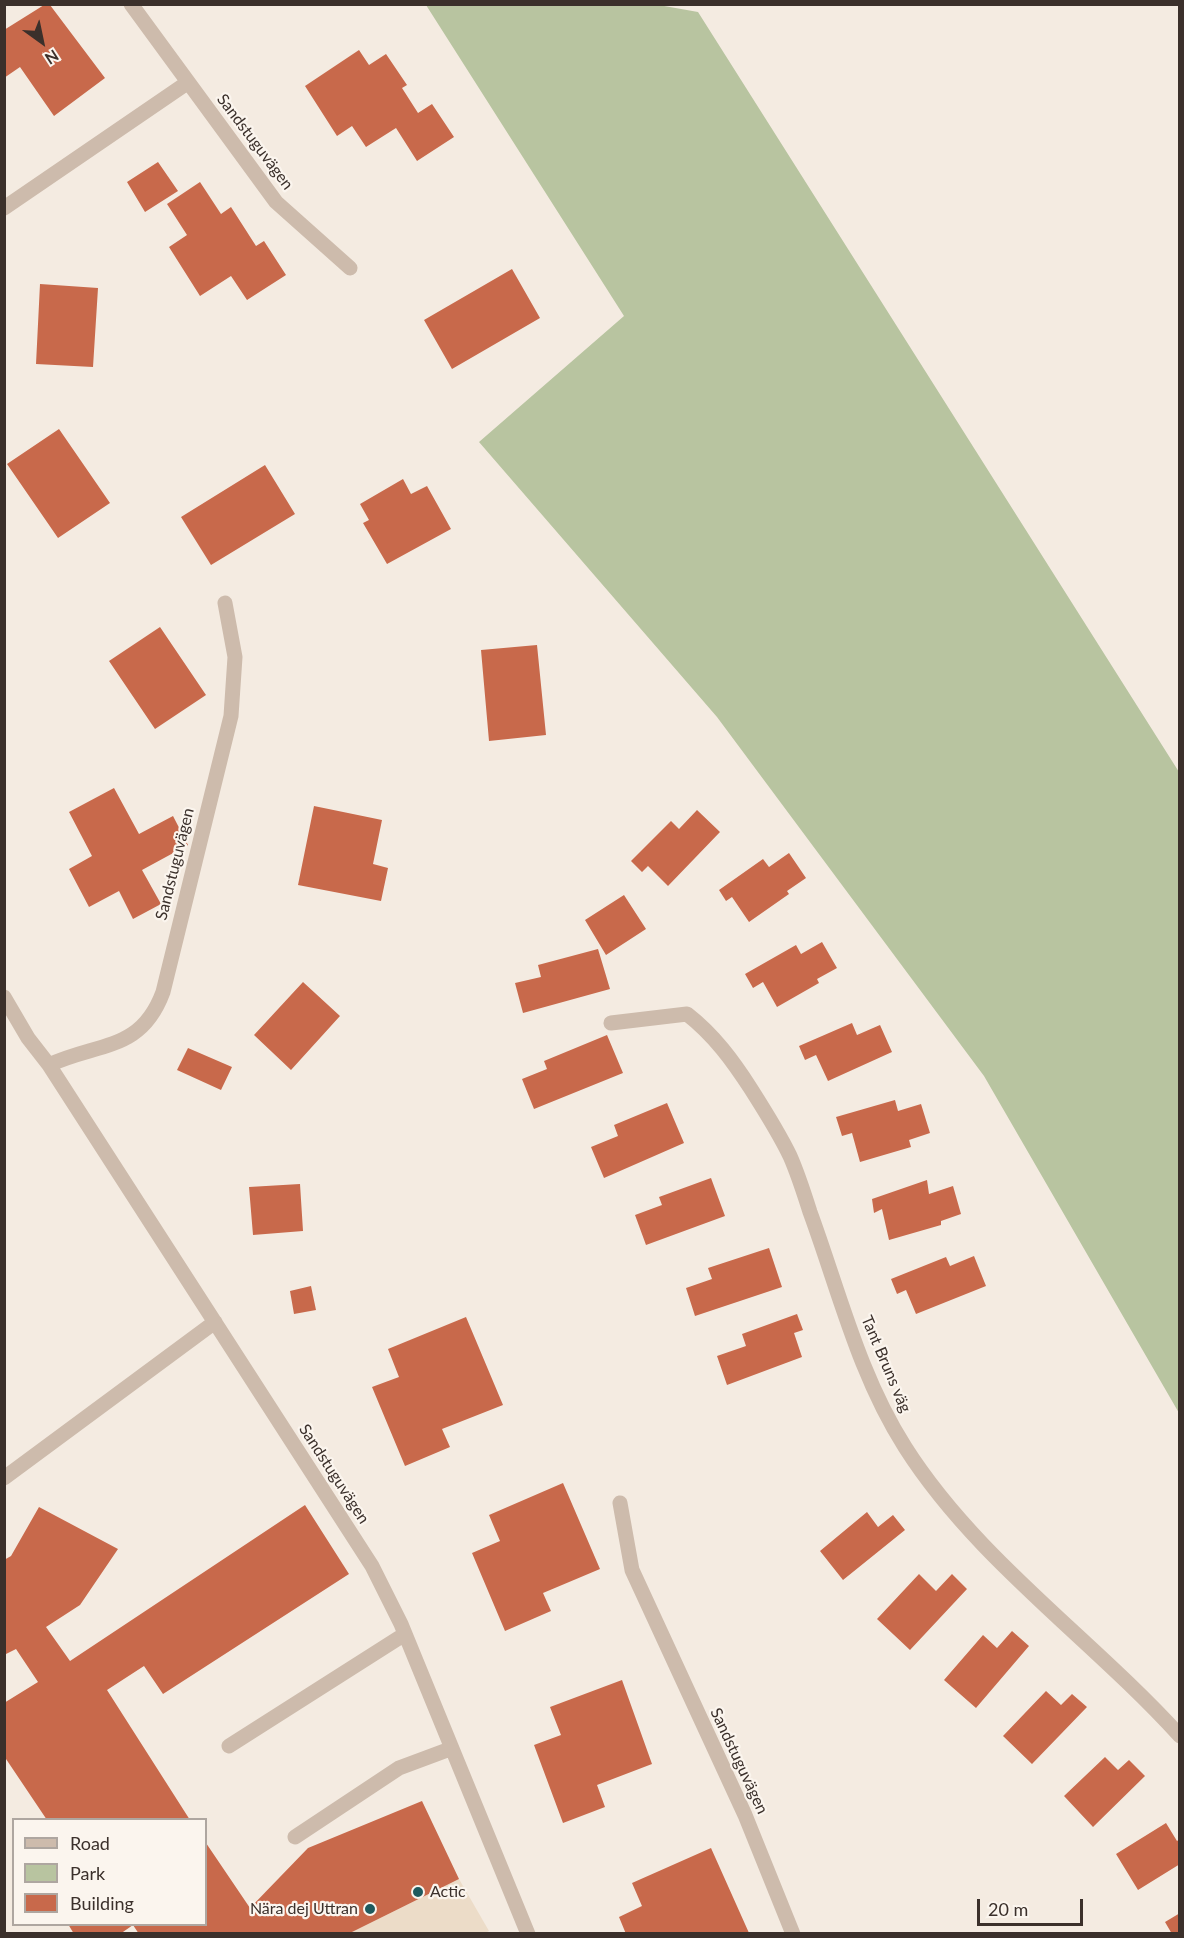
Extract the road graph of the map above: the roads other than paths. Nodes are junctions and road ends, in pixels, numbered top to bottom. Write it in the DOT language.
graph roads {
  1 [pos="131,4"];
  2 [pos="188,83"];
  3 [pos="4,208"];
  4 [pos="350,268"];
  5 [pos="225,603"];
  6 [pos="4,997"];
  7 [pos="611,1023"];
  8 [pos="49,1065"];
  9 [pos="215,1322"];
  10 [pos="4,1478"];
  11 [pos="620,1503"];
  12 [pos="405,1634"];
  13 [pos="1179,1736"];
  14 [pos="229,1746"];
  15 [pos="450,1749"];
  16 [pos="295,1837"];
  17 [pos="528,1934"];
  18 [pos="793,1934"];
  1 -- 2 [label="street, Sandstuguvägen"];
  2 -- 3 [label="street"];
  2 -- 4 [label="street, Sandstuguvägen"];
  5 -- 8 [label="street, Sandstuguvägen"];
  6 -- 8 [label="street, Sandstuguvägen"];
  7 -- 13 [label="street, Tant Bruns väg"];
  8 -- 9 [label="street, Sandstuguvägen"];
  9 -- 10 [label="street"];
  9 -- 12 [label="street, Sandstuguvägen"];
  11 -- 18 [label="street, Sandstuguvägen"];
  12 -- 14 [label="street"];
  12 -- 15 [label="street, Sandstuguvägen"];
  15 -- 16 [label="street"];
  15 -- 17 [label="street, Sandstuguvägen"];
}
